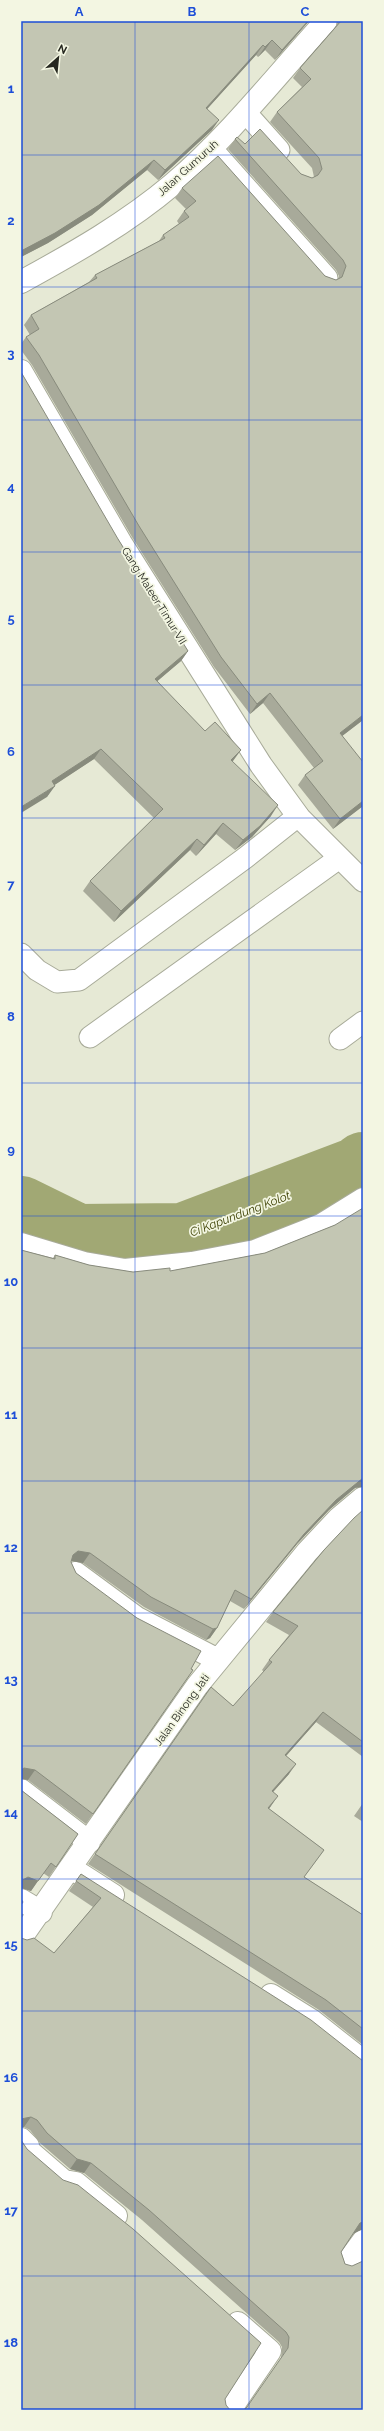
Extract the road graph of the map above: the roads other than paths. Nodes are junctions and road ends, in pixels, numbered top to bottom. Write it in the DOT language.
graph roads {
  1 [pos="315,25"];
  2 [pos="246,113"];
  3 [pos="211,148"];
  4 [pos="292,164"];
  5 [pos="327,278"];
  6 [pos="21,282"];
  7 [pos="21,371"];
  8 [pos="298,816"];
  9 [pos="338,859"];
  10 [pos="363,881"];
  11 [pos="21,954"];
  12 [pos="363,1022"];
  13 [pos="90,1037"];
  14 [pos="340,1039"];
  15 [pos="363,1199"];
  16 [pos="21,1244"];
  17 [pos="363,1498"];
  18 [pos="76,1573"];
  19 [pos="218,1660"];
  20 [pos="21,1790"];
  21 [pos="89,1842"];
  22 [pos="71,1868"];
  23 [pos="21,1900"];
  24 [pos="129,1905"];
  25 [pos="40,1912"];
  26 [pos="21,1938"];
  27 [pos="252,1984"];
  28 [pos="363,2061"];
  29 [pos="21,2139"];
  30 [pos="134,2230"];
  31 [pos="363,2241"];
  32 [pos="346,2264"];
  33 [pos="222,2310"];
  34 [pos="230,2410"];
  1 -- 2 [label="street, Jalan Gumuruh"];
  2 -- 3 [label="street, Jalan Gumuruh"];
  2 -- 4 [label="lane"];
  3 -- 5 [label="lane"];
  3 -- 6 [label="street, Jalan Gumuruh"];
  7 -- 8 [label="street, Gang Maleer Timur VII"];
  8 -- 9 [label="lane"];
  8 -- 11 [label="lane"];
  9 -- 10 [label="lane"];
  9 -- 13 [label="lane"];
  12 -- 14 [label="lane"];
  15 -- 16 [label="street"];
  17 -- 19 [label="street, Jalan Binong Jati"];
  18 -- 19 [label="street"];
  19 -- 21 [label="street, Jalan Binong Jati"];
  20 -- 21 [label="street"];
  21 -- 22 [label="street, Jalan Binong Jati"];
  22 -- 24 [label="street"];
  22 -- 25 [label="street, Jalan Binong Jati"];
  23 -- 25 [label="street"];
  25 -- 26 [label="street, Jalan Binong Jati"];
  27 -- 28 [label="street"];
  29 -- 30 [label="street"];
  31 -- 32 [label="street"];
  33 -- 34 [label="street"];
}
